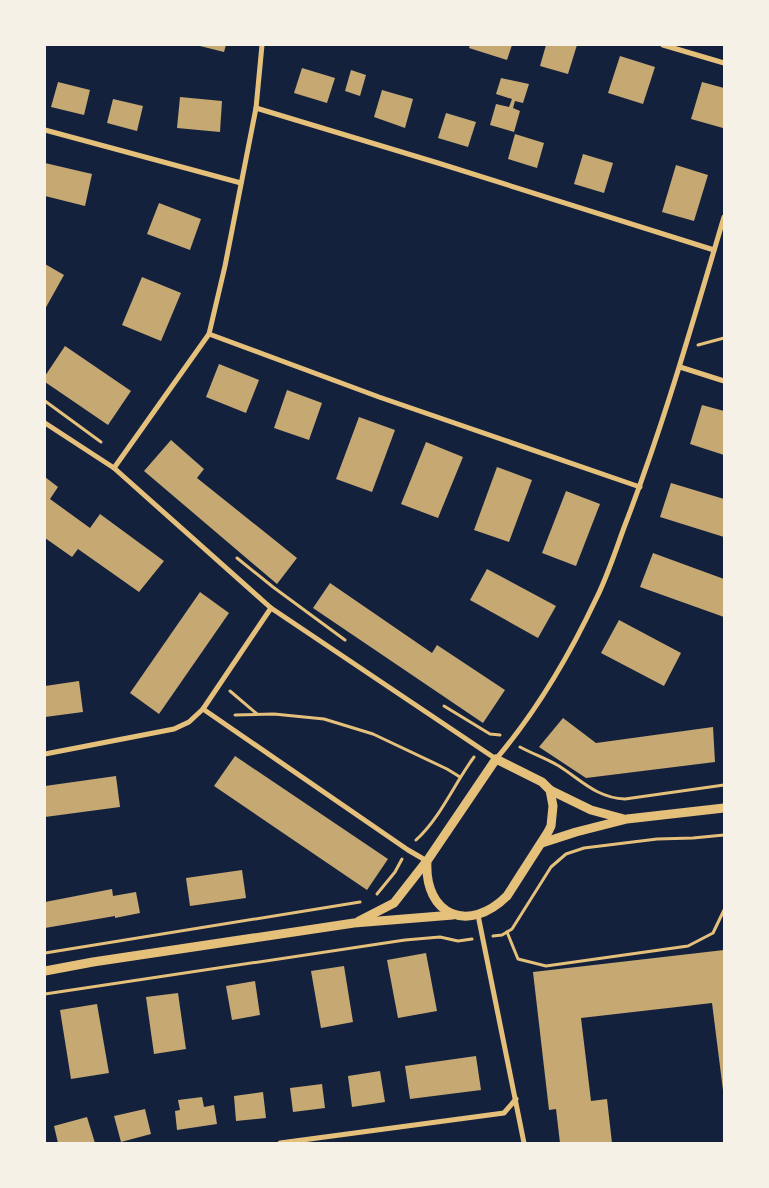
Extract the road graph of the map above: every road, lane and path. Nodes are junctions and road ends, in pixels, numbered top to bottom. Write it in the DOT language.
graph roads {
  1 [pos="262,45"];
  2 [pos="663,45"];
  3 [pos="724,64"];
  4 [pos="256,108"];
  5 [pos="45,130"];
  6 [pos="241,183"];
  7 [pos="724,218"];
  8 [pos="714,250"];
  9 [pos="209,334"];
  10 [pos="724,338"];
  11 [pos="686,349"];
  12 [pos="680,367"];
  13 [pos="724,381"];
  14 [pos="45,402"];
  15 [pos="45,423"];
  16 [pos="121,458"];
  17 [pos="114,468"];
  18 [pos="640,487"];
  19 [pos="236,557"];
  20 [pos="271,608"];
  21 [pos="351,645"];
  22 [pos="220,683"];
  23 [pos="441,705"];
  24 [pos="202,710"];
  25 [pos="212,715"];
  26 [pos="258,715"];
  27 [pos="490,734"];
  28 [pos="511,742"];
  29 [pos="479,749"];
  30 [pos="45,754"];
  31 [pos="496,759"];
  32 [pos="460,777"];
  33 [pos="724,785"];
  34 [pos="550,790"];
  35 [pos="724,808"];
  36 [pos="627,819"];
  37 [pos="724,835"];
  38 [pos="542,843"];
  39 [pos="408,850"];
  40 [pos="427,861"];
  41 [pos="373,897"];
  42 [pos="364,902"];
  43 [pos="724,910"];
  44 [pos="478,914"];
  45 [pos="455,915"];
  46 [pos="354,923"];
  47 [pos="507,932"];
  48 [pos="483,938"];
  49 [pos="45,953"];
  50 [pos="45,971"];
  51 [pos="45,994"];
  52 [pos="516,1100"];
  53 [pos="317,1140"];
  54 [pos="280,1143"];
  55 [pos="524,1143"];
  1 -- 4 [label="street"];
  2 -- 3 [label="street"];
  4 -- 6 [label="street"];
  4 -- 8 [label="street"];
  5 -- 6 [label="street"];
  6 -- 9 [label="street"];
  7 -- 8 [label="street"];
  8 -- 11 [label="street"];
  9 -- 16 [label="street"];
  9 -- 18 [label="street"];
  10 -- 11 [label="path"];
  11 -- 12 [label="street"];
  12 -- 13 [label="street"];
  12 -- 18 [label="street"];
  14 -- 16 [label="path"];
  15 -- 17 [label="street"];
  16 -- 17 [label="street"];
  17 -- 20 [label="street"];
  18 -- 28 [label="street"];
  19 -- 21 [label="path"];
  20 -- 22 [label="street"];
  20 -- 29 [label="street"];
  22 -- 24 [label="street"];
  22 -- 26 [label="path"];
  23 -- 27 [label="path"];
  24 -- 25 [label="street"];
  24 -- 30 [label="street"];
  25 -- 26 [label="path"];
  25 -- 39 [label="street"];
  26 -- 32 [label="path"];
  27 -- 28 [label="path"];
  27 -- 29 [label="path"];
  28 -- 31 [label="street"];
  28 -- 33 [label="path"];
  29 -- 31 [label="street"];
  29 -- 32 [label="path"];
  31 -- 34 [label="street"];
  31 -- 40 [label="street"];
  32 -- 39 [label="path"];
  34 -- 36 [label="street"];
  34 -- 38 [label="street"];
  35 -- 36 [label="street"];
  36 -- 38 [label="street"];
  37 -- 47 [label="path"];
  38 -- 44 [label="street"];
  39 -- 40 [label="street"];
  39 -- 41 [label="path"];
  40 -- 45 [label="street"];
  40 -- 46 [label="street"];
  42 -- 49 [label="path"];
  43 -- 47 [label="path"];
  44 -- 45 [label="street"];
  44 -- 48 [label="street"];
  45 -- 46 [label="street"];
  46 -- 50 [label="street"];
  47 -- 48 [label="path"];
  48 -- 51 [label="path"];
  48 -- 52 [label="street"];
  52 -- 53 [label="street"];
  52 -- 55 [label="street"];
  53 -- 54 [label="street"];
}
